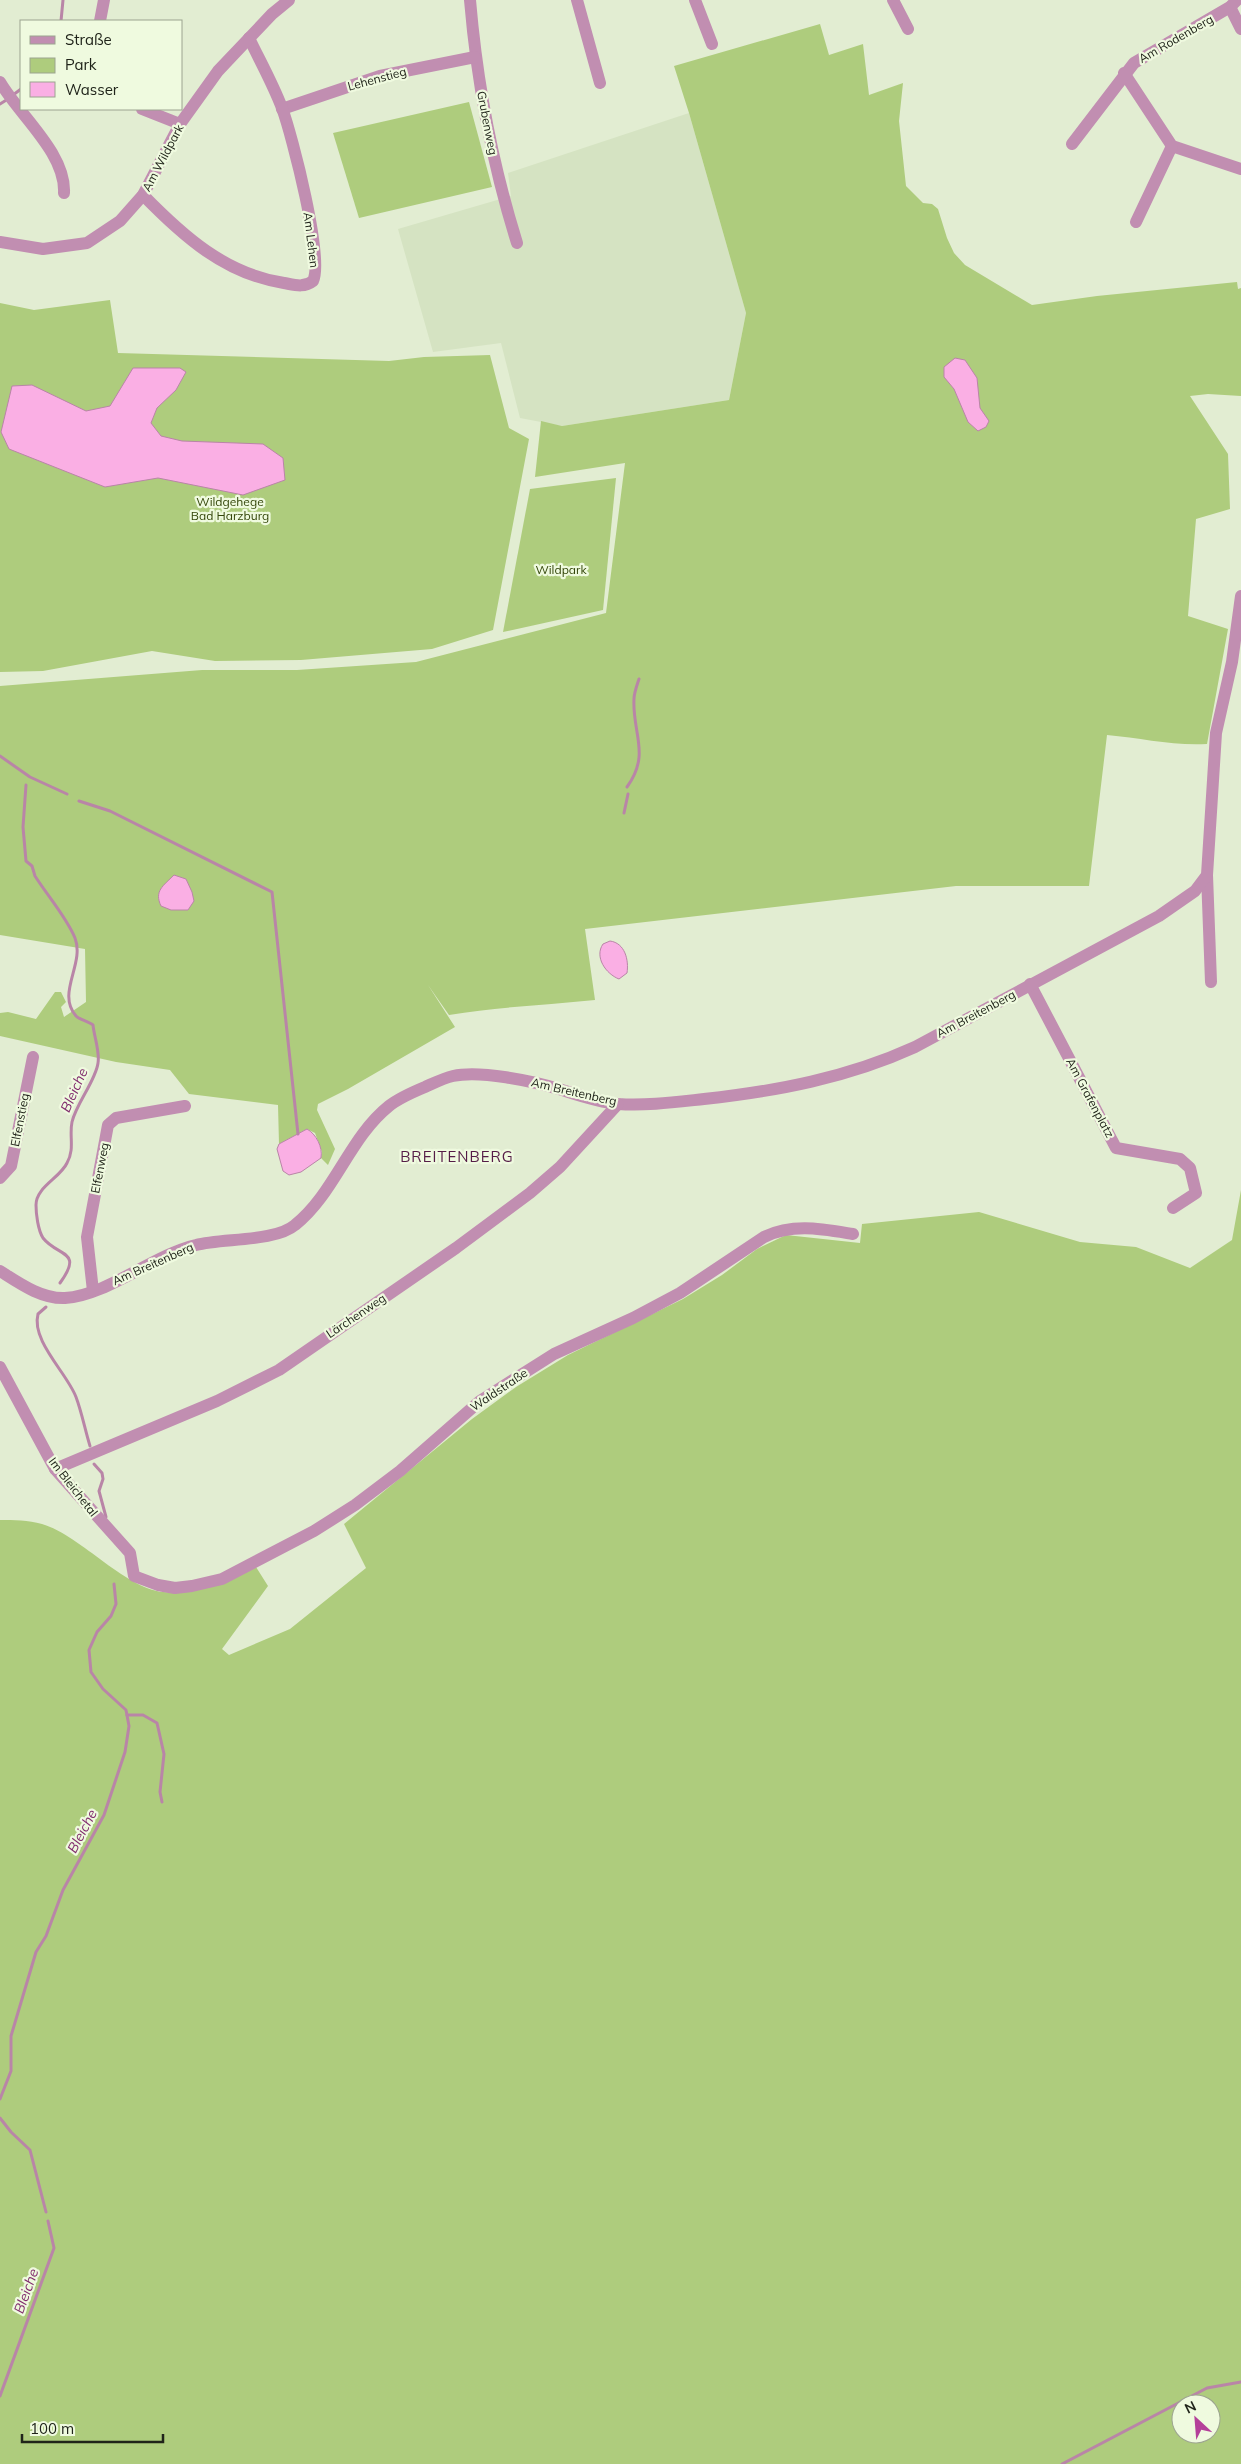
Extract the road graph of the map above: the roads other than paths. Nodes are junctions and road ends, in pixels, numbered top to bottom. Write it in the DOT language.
graph roads {
  1 [pos="104,0"];
  2 [pos="289,0"];
  3 [pos="470,0"];
  4 [pos="577,0"];
  5 [pos="694,0"];
  6 [pos="893,0"];
  7 [pos="1234,4"];
  8 [pos="100,20"];
  9 [pos="908,29"];
  10 [pos="1241,29"];
  11 [pos="249,38"];
  12 [pos="712,44"];
  13 [pos="475,57"];
  14 [pos="1124,73"];
  15 [pos="600,84"];
  16 [pos="5,92"];
  17 [pos="282,109"];
  18 [pos="145,110"];
  19 [pos="180,124"];
  20 [pos="1072,144"];
  21 [pos="1172,146"];
  22 [pos="1241,169"];
  23 [pos="64,193"];
  24 [pos="143,195"];
  25 [pos="1136,222"];
  26 [pos="0,242"];
  27 [pos="517,243"];
  28 [pos="1241,596"];
  29 [pos="1207,875"];
  30 [pos="1211,982"];
  31 [pos="1030,984"];
  32 [pos="33,1057"];
  33 [pos="618,1104"];
  34 [pos="185,1106"];
  35 [pos="0,1178"];
  36 [pos="1173,1208"];
  37 [pos="853,1234"];
  38 [pos="0,1271"];
  39 [pos="93,1291"];
  40 [pos="0,1367"];
  41 [pos="55,1468"];
  42 [pos="134,1576"];
  1 -- 8 [label="street"];
  2 -- 11 [label="street, Am Wildpark"];
  3 -- 13 [label="street, Grubenweg"];
  4 -- 15 [label="street"];
  5 -- 12 [label="street"];
  6 -- 9 [label="street"];
  7 -- 10 [label="street, Am Rodenberg"];
  7 -- 14 [label="street, Am Rodenberg"];
  11 -- 17 [label="street, Am Lehen"];
  11 -- 19 [label="street, Am Wildpark"];
  13 -- 17 [label="street, Lehenstieg"];
  13 -- 27 [label="street, Grubenweg"];
  14 -- 20 [label="street, Am Rodenberg"];
  14 -- 21 [label="street"];
  16 -- 23 [label="street"];
  17 -- 24 [label="street, Am Lehen"];
  18 -- 19 [label="street"];
  19 -- 24 [label="street, Am Wildpark"];
  21 -- 22 [label="street"];
  21 -- 25 [label="street"];
  24 -- 26 [label="street, Am Wildpark"];
  28 -- 29 [label="street"];
  29 -- 30 [label="street"];
  29 -- 31 [label="street, Am Breitenberg"];
  31 -- 33 [label="street, Am Breitenberg"];
  31 -- 36 [label="street, Am Grafenplatz"];
  32 -- 35 [label="street, Elfenstieg"];
  33 -- 39 [label="street, Am Breitenberg"];
  33 -- 41 [label="street, Lärchenweg"];
  34 -- 39 [label="street, Elfenweg"];
  37 -- 42 [label="street, Waldstraße"];
  38 -- 39 [label="street, Am Breitenberg"];
  40 -- 41 [label="street, Im Bleichetal"];
  41 -- 42 [label="street, Im Bleichetal"];
}
